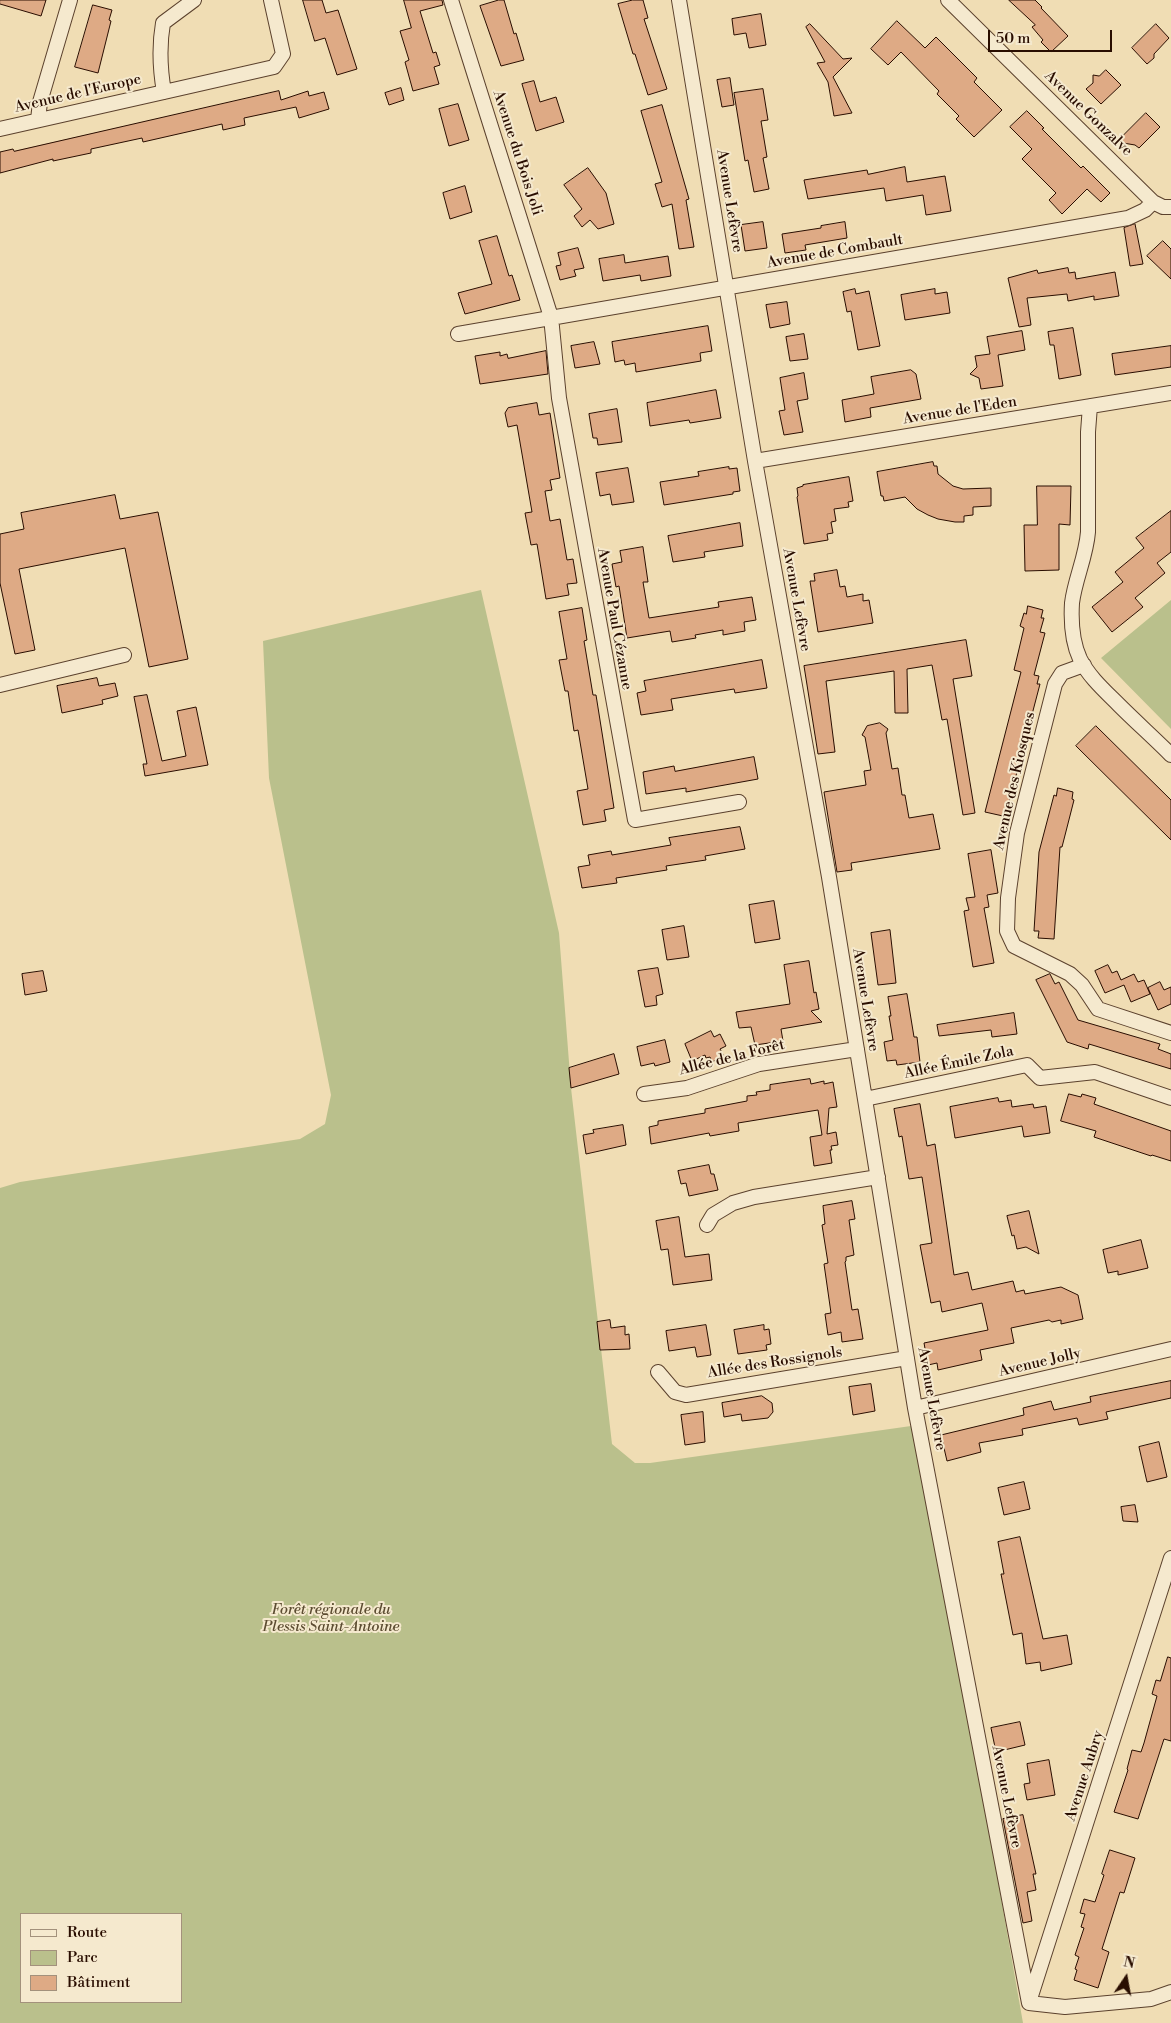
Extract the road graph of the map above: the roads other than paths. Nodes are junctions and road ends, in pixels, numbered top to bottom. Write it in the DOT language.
graph roads {
  1 [pos="70,0"];
  2 [pos="194,0"];
  3 [pos="271,0"];
  4 [pos="450,0"];
  5 [pos="679,0"];
  6 [pos="948,0"];
  7 [pos="164,92"];
  8 [pos="38,120"];
  9 [pos="0,129"];
  10 [pos="1162,206"];
  11 [pos="727,287"];
  12 [pos="551,317"];
  13 [pos="458,334"];
  14 [pos="1171,393"];
  15 [pos="1090,406"];
  16 [pos="755,461"];
  17 [pos="124,655"];
  18 [pos="1084,665"];
  19 [pos="0,685"];
  20 [pos="1171,755"];
  21 [pos="740,802"];
  22 [pos="1171,1033"];
  23 [pos="857,1049"];
  24 [pos="644,1094"];
  25 [pos="1171,1098"];
  26 [pos="865,1099"];
  27 [pos="878,1177"];
  28 [pos="707,1225"];
  29 [pos="1171,1349"];
  30 [pos="907,1358"];
  31 [pos="658,1372"];
  32 [pos="915,1408"];
  33 [pos="1171,1558"];
  34 [pos="1171,1992"];
  35 [pos="1029,2003"];
  1 -- 8 [label="street"];
  2 -- 7 [label="street"];
  3 -- 7 [label="street, Avenue de l'Europe"];
  4 -- 12 [label="street, Avenue du Bois Joli"];
  5 -- 11 [label="street, Avenue Lefèvre"];
  6 -- 10 [label="street, Avenue Gonzalve"];
  7 -- 8 [label="street, Avenue de l'Europe"];
  8 -- 9 [label="street, Avenue de l'Europe"];
  10 -- 11 [label="street, Avenue de Combault"];
  11 -- 12 [label="street, Avenue de Combault"];
  11 -- 16 [label="street, Avenue Lefèvre"];
  12 -- 13 [label="street, Avenue de Combault"];
  12 -- 21 [label="street, Avenue Paul Cézanne"];
  14 -- 15 [label="street, Avenue de l'Eden"];
  15 -- 16 [label="street, Avenue de l'Eden"];
  15 -- 18 [label="street"];
  16 -- 23 [label="street, Avenue Lefèvre"];
  17 -- 19 [label="street"];
  18 -- 20 [label="street"];
  18 -- 22 [label="street, Avenue des Kiosques"];
  23 -- 24 [label="street, Allée de la Forêt"];
  23 -- 26 [label="street, Avenue Lefèvre"];
  25 -- 26 [label="street, Allée Émile Zola"];
  26 -- 27 [label="street, Avenue Lefèvre"];
  27 -- 28 [label="street"];
  27 -- 30 [label="street, Avenue Lefèvre"];
  29 -- 32 [label="street, Avenue Jolly"];
  30 -- 31 [label="street, Allée des Rossignols"];
  30 -- 32 [label="street, Avenue Lefèvre"];
  32 -- 35 [label="street, Avenue Lefèvre"];
  33 -- 35 [label="street, Avenue Aubry"];
  34 -- 35 [label="street"];
}
